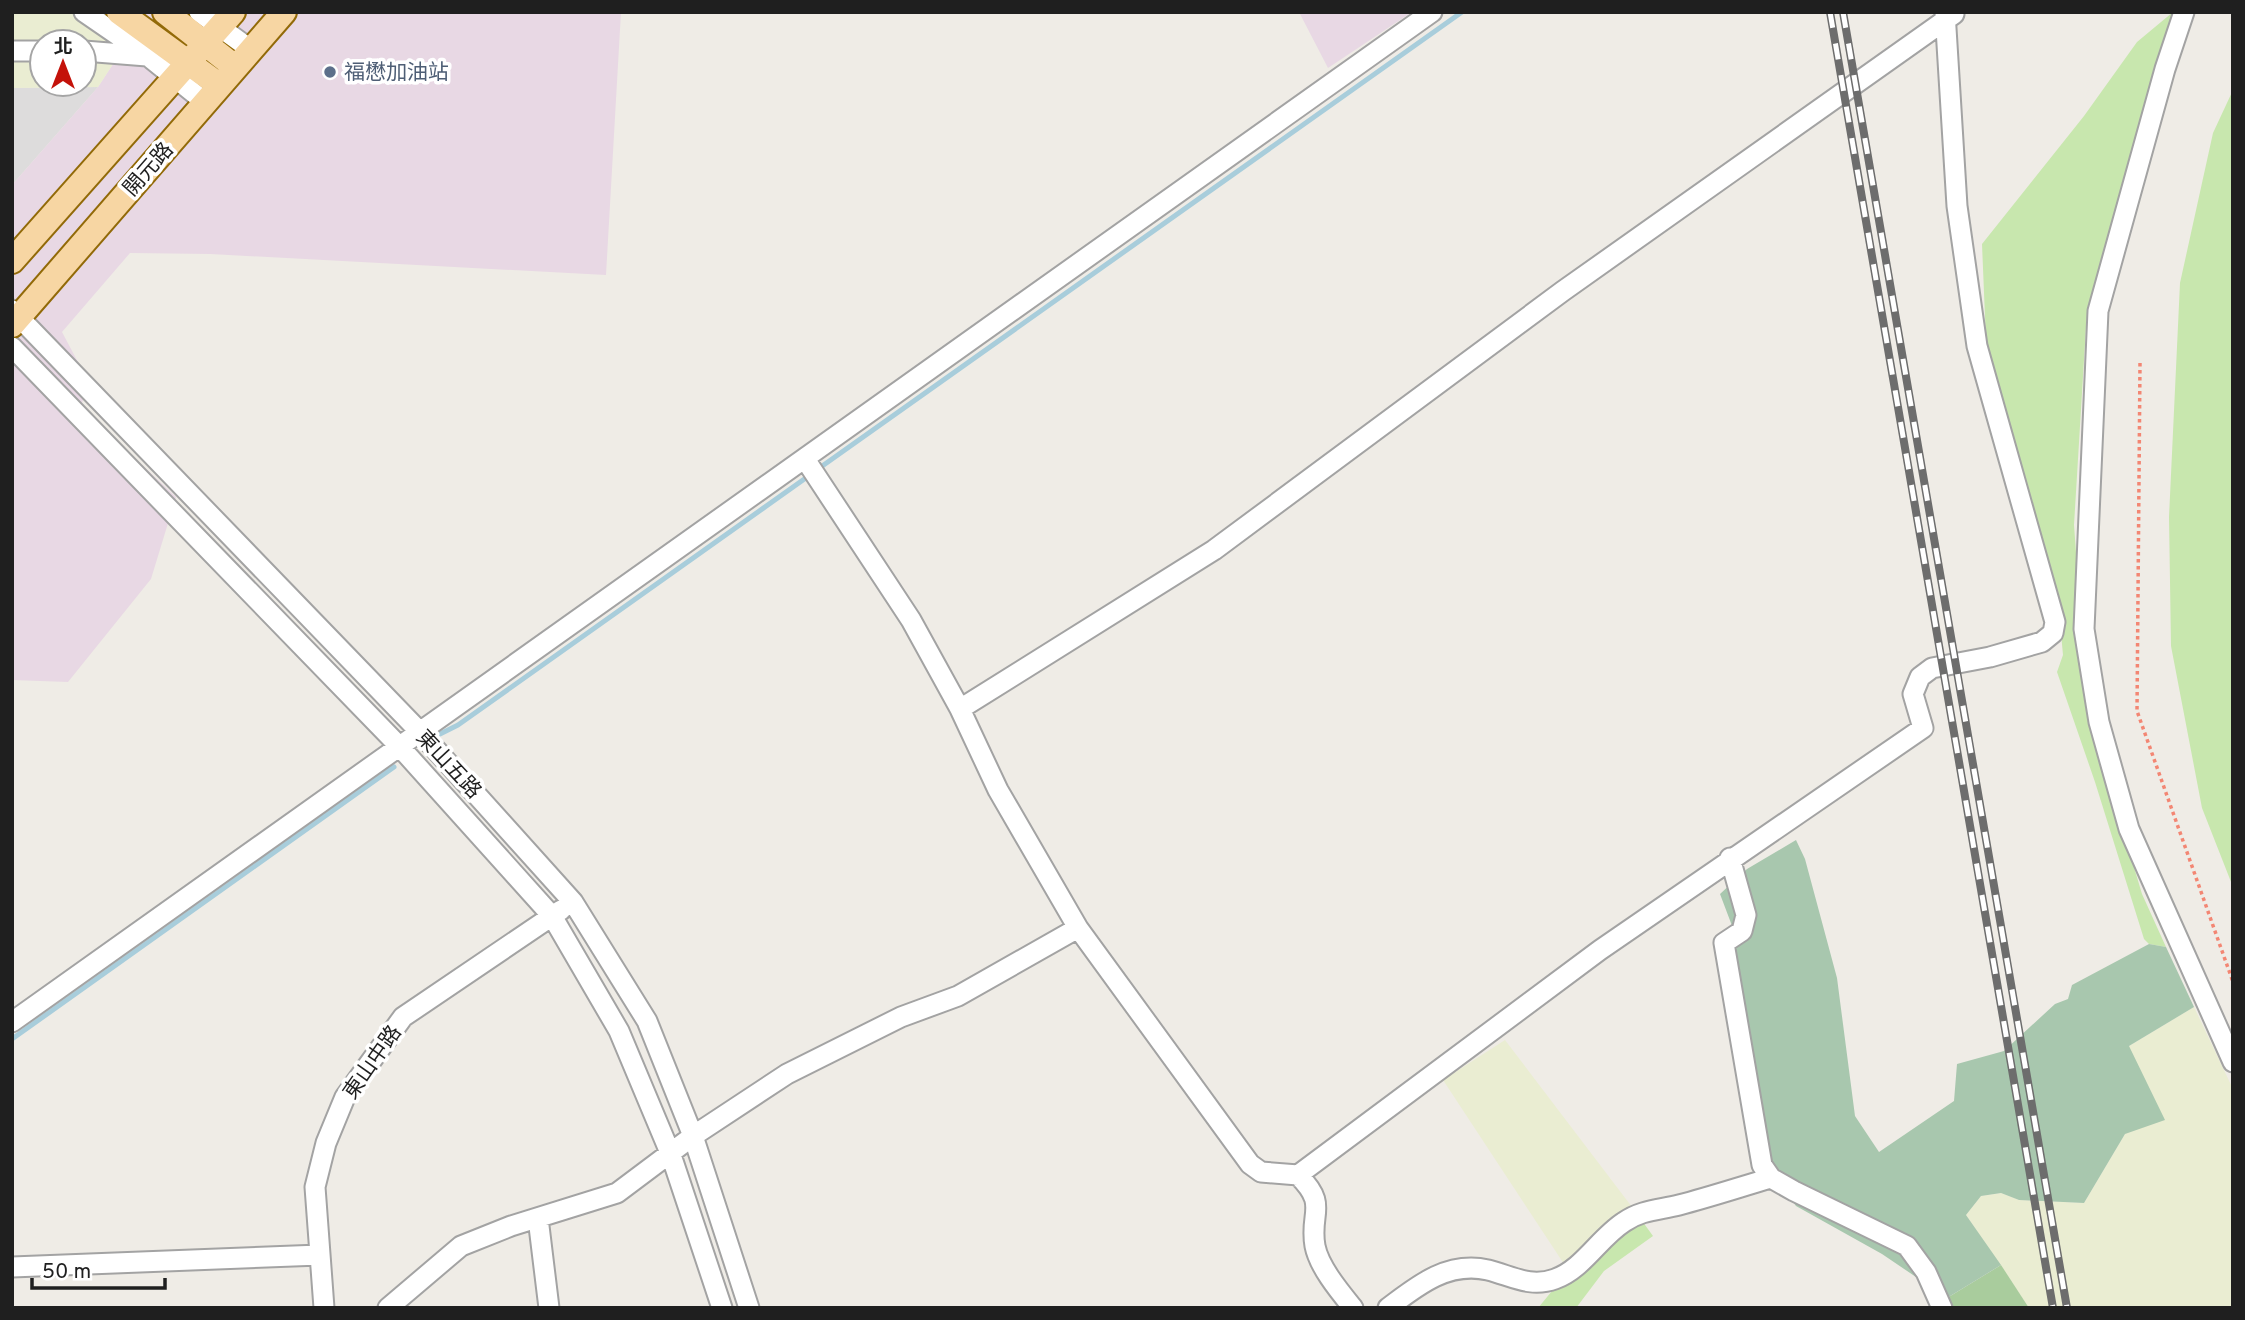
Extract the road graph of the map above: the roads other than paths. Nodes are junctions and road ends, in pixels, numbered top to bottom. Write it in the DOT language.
graph roads {
  1 [pos="84,12"];
  2 [pos="119,12"];
  3 [pos="164,12"];
  4 [pos="285,12"];
  5 [pos="1432,12"];
  6 [pos="2185,12"];
  7 [pos="1949,15"];
  8 [pos="203,38"];
  9 [pos="98,52"];
  10 [pos="148,56"];
  11 [pos="227,75"];
  12 [pos="12,261"];
  13 [pos="15,318"];
  14 [pos="12,347"];
  15 [pos="805,458"];
  16 [pos="960,709"];
  17 [pos="420,732"];
  18 [pos="400,747"];
  19 [pos="1730,858"];
  20 [pos="573,902"];
  21 [pos="552,916"];
  22 [pos="1078,928"];
  23 [pos="12,1022"];
  24 [pos="2233,1062"];
  25 [pos="693,1136"];
  26 [pos="671,1155"];
  27 [pos="1298,1175"];
  28 [pos="1771,1178"];
  29 [pos="538,1218"];
  30 [pos="320,1255"];
  31 [pos="12,1267"];
  32 [pos="324,1308"];
  33 [pos="388,1308"];
  34 [pos="549,1308"];
  35 [pos="722,1308"];
  36 [pos="749,1308"];
  37 [pos="1353,1308"];
  38 [pos="1388,1308"];
  39 [pos="1942,1308"];
  1 -- 10 [label="street"];
  2 -- 8 [label="main road"];
  3 -- 8 [label="main road"];
  4 -- 11 [label="main road, 開元路"];
  5 -- 15 [label="street"];
  6 -- 24 [label="street"];
  7 -- 16 [label="street"];
  7 -- 19 [label="street"];
  8 -- 10 [label="street"];
  8 -- 11 [label="main road"];
  8 -- 11 [label="street"];
  8 -- 12 [label="main road, 開元路"];
  9 -- 10 [label="street"];
  11 -- 13 [label="main road, 開元路"];
  13 -- 17 [label="street, 東山五路"];
  14 -- 18 [label="street, 東山五路"];
  15 -- 16 [label="street"];
  15 -- 17 [label="street"];
  16 -- 22 [label="street"];
  17 -- 18 [label="street"];
  17 -- 20 [label="street, 東山五路"];
  18 -- 21 [label="street, 東山五路"];
  18 -- 23 [label="street"];
  19 -- 27 [label="street"];
  19 -- 28 [label="street"];
  20 -- 21 [label="street, 東山中路"];
  20 -- 25 [label="street, 東山五路"];
  21 -- 26 [label="street, 東山五路"];
  21 -- 30 [label="street, 東山中路"];
  22 -- 25 [label="street"];
  22 -- 27 [label="street"];
  25 -- 26 [label="street"];
  25 -- 36 [label="street, 東山五路"];
  26 -- 29 [label="street"];
  26 -- 35 [label="street, 東山五路"];
  27 -- 37 [label="street"];
  28 -- 38 [label="street"];
  28 -- 39 [label="street"];
  29 -- 33 [label="street"];
  29 -- 34 [label="street"];
  30 -- 31 [label="street"];
  30 -- 32 [label="street, 東山中路"];
}
